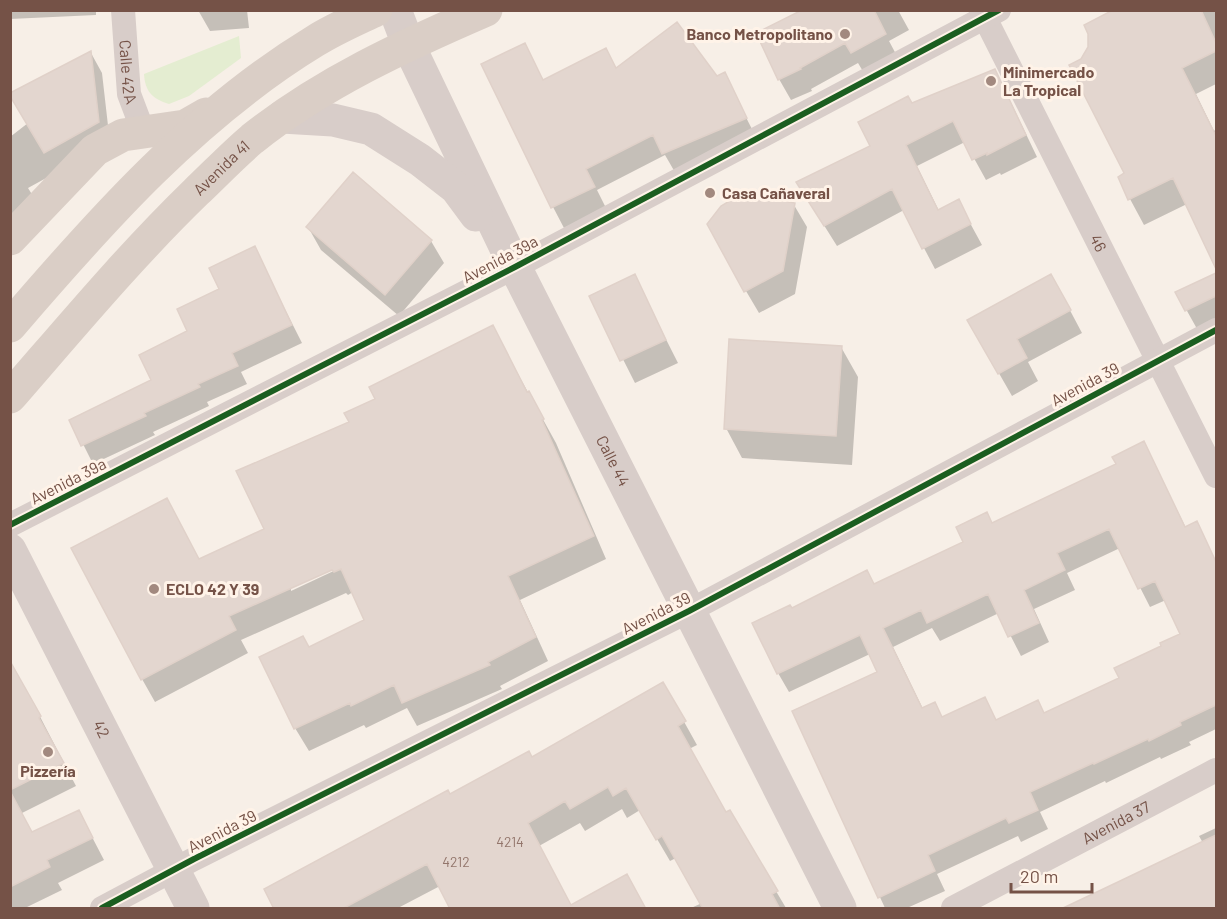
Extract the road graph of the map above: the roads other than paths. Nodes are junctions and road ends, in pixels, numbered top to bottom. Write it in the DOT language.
graph roads {
  1 [pos="123,10"];
  2 [pos="376,10"];
  3 [pos="395,10"];
  4 [pos="486,10"];
  5 [pos="988,13"];
  6 [pos="408,44"];
  7 [pos="230,100"];
  8 [pos="282,117"];
  9 [pos="143,131"];
  10 [pos="10,239"];
  11 [pos="515,267"];
  12 [pos="10,326"];
  13 [pos="1216,330"];
  14 [pos="1157,361"];
  15 [pos="10,397"];
  16 [pos="1216,476"];
  17 [pos="10,525"];
  18 [pos="10,550"];
  19 [pos="689,611"];
  20 [pos="1216,770"];
  21 [pos="174,870"];
  22 [pos="102,909"];
  23 [pos="193,909"];
  24 [pos="840,909"];
  25 [pos="953,909"];
  1 -- 9 [label="street, Calle 42A"];
  2 -- 7 [label="main road"];
  3 -- 6 [label="street, Calle 44"];
  4 -- 6 [label="main road, Avenida 41"];
  5 -- 11 [label="street, Avenida 39a"];
  5 -- 14 [label="street, 46"];
  6 -- 8 [label="main road, Avenida 41"];
  6 -- 11 [label="street, Calle 44"];
  7 -- 9 [label="main road"];
  7 -- 12 [label="main road"];
  8 -- 11 [label="street"];
  8 -- 15 [label="main road, Avenida 41"];
  9 -- 10 [label="main road"];
  11 -- 17 [label="street, Avenida 39a"];
  11 -- 19 [label="street, Calle 44"];
  13 -- 14 [label="street, Avenida 39"];
  14 -- 16 [label="street, 46"];
  14 -- 19 [label="street, Avenida 39"];
  18 -- 21 [label="street, 42"];
  19 -- 21 [label="street, Avenida 39"];
  19 -- 24 [label="street, Calle 44"];
  20 -- 25 [label="street, Avenida 37"];
  21 -- 22 [label="street, Avenida 39"];
  21 -- 23 [label="street, 42"];
}
